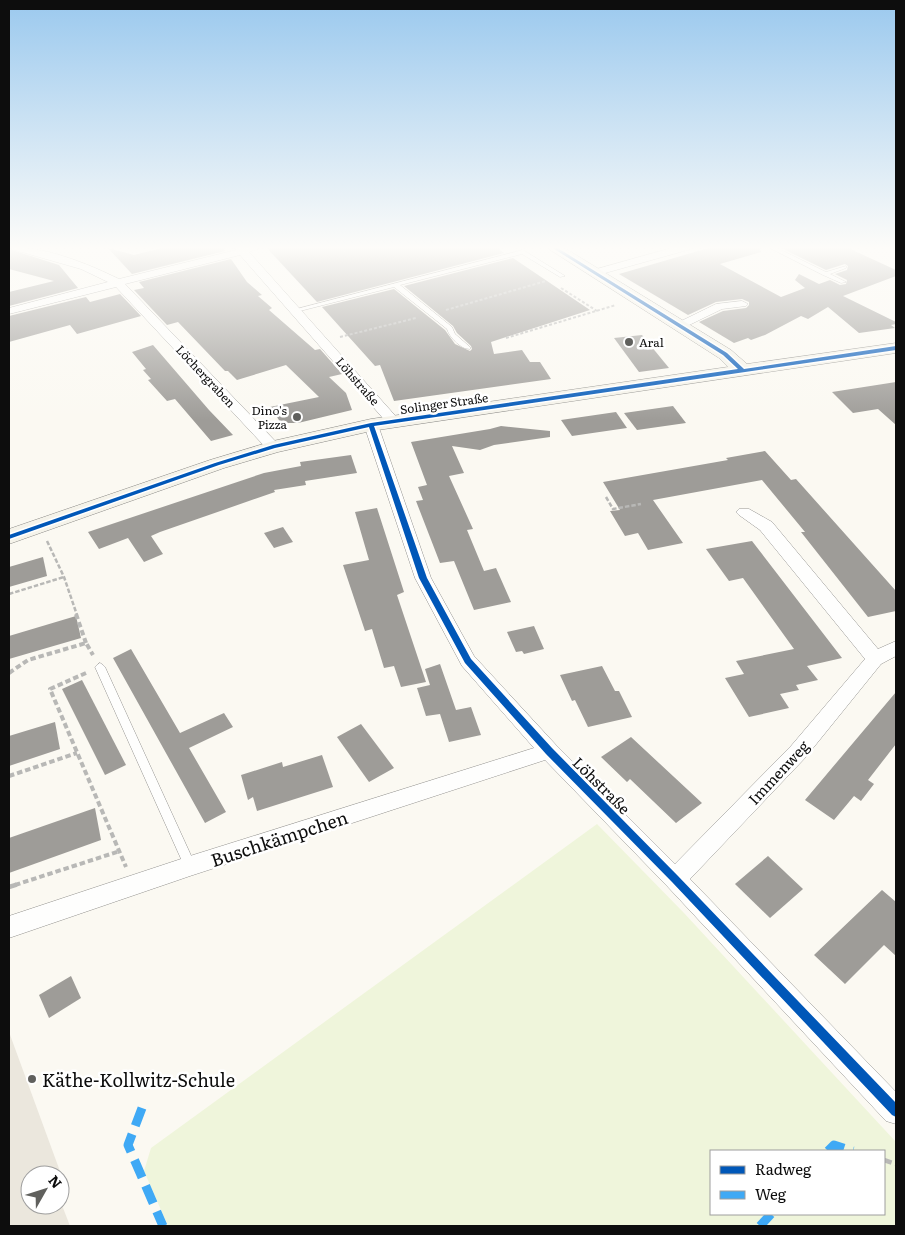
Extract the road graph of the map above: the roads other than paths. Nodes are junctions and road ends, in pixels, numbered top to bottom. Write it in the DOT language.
graph roads {
  1 [pos="34,305"];
  2 [pos="138,305"];
  3 [pos="291,305"];
  4 [pos="317,305"];
  5 [pos="421,305"];
  6 [pos="645,305"];
  7 [pos="735,305"];
  8 [pos="296,310"];
  9 [pos="9,311"];
  10 [pos="679,326"];
  11 [pos="468,348"];
  12 [pos="896,348"];
  13 [pos="743,371"];
  14 [pos="393,421"];
  15 [pos="371,425"];
  16 [pos="273,447"];
  17 [pos="744,512"];
  18 [pos="9,537"];
  19 [pos="896,648"];
  20 [pos="875,659"];
  21 [pos="100,667"];
  22 [pos="549,751"];
  23 [pos="190,866"];
  24 [pos="676,879"];
  25 [pos="9,927"];
  26 [pos="896,1111"];
  1 -- 9 [label="street"];
  2 -- 16 [label="street, Löchergraben"];
  3 -- 8 [label="street, Löhstraße"];
  4 -- 8 [label="lane"];
  5 -- 11 [label="lane"];
  6 -- 10 [label="main road"];
  7 -- 10 [label="street"];
  8 -- 14 [label="street, Löhstraße"];
  10 -- 13 [label="main road"];
  12 -- 13 [label="main road, Solinger Straße"];
  13 -- 14 [label="main road, Solinger Straße"];
  14 -- 15 [label="main road, Solinger Straße"];
  15 -- 16 [label="main road, Solinger Straße"];
  15 -- 22 [label="street, Löhstraße"];
  16 -- 18 [label="main road, Solinger Straße"];
  17 -- 20 [label="street"];
  19 -- 20 [label="street, Immenweg"];
  20 -- 24 [label="street, Immenweg"];
  21 -- 23 [label="lane"];
  22 -- 23 [label="street, Buschkämpchen"];
  22 -- 24 [label="street, Löhstraße"];
  23 -- 25 [label="street, Buschkämpchen"];
  24 -- 26 [label="street, Löhstraße"];
}
